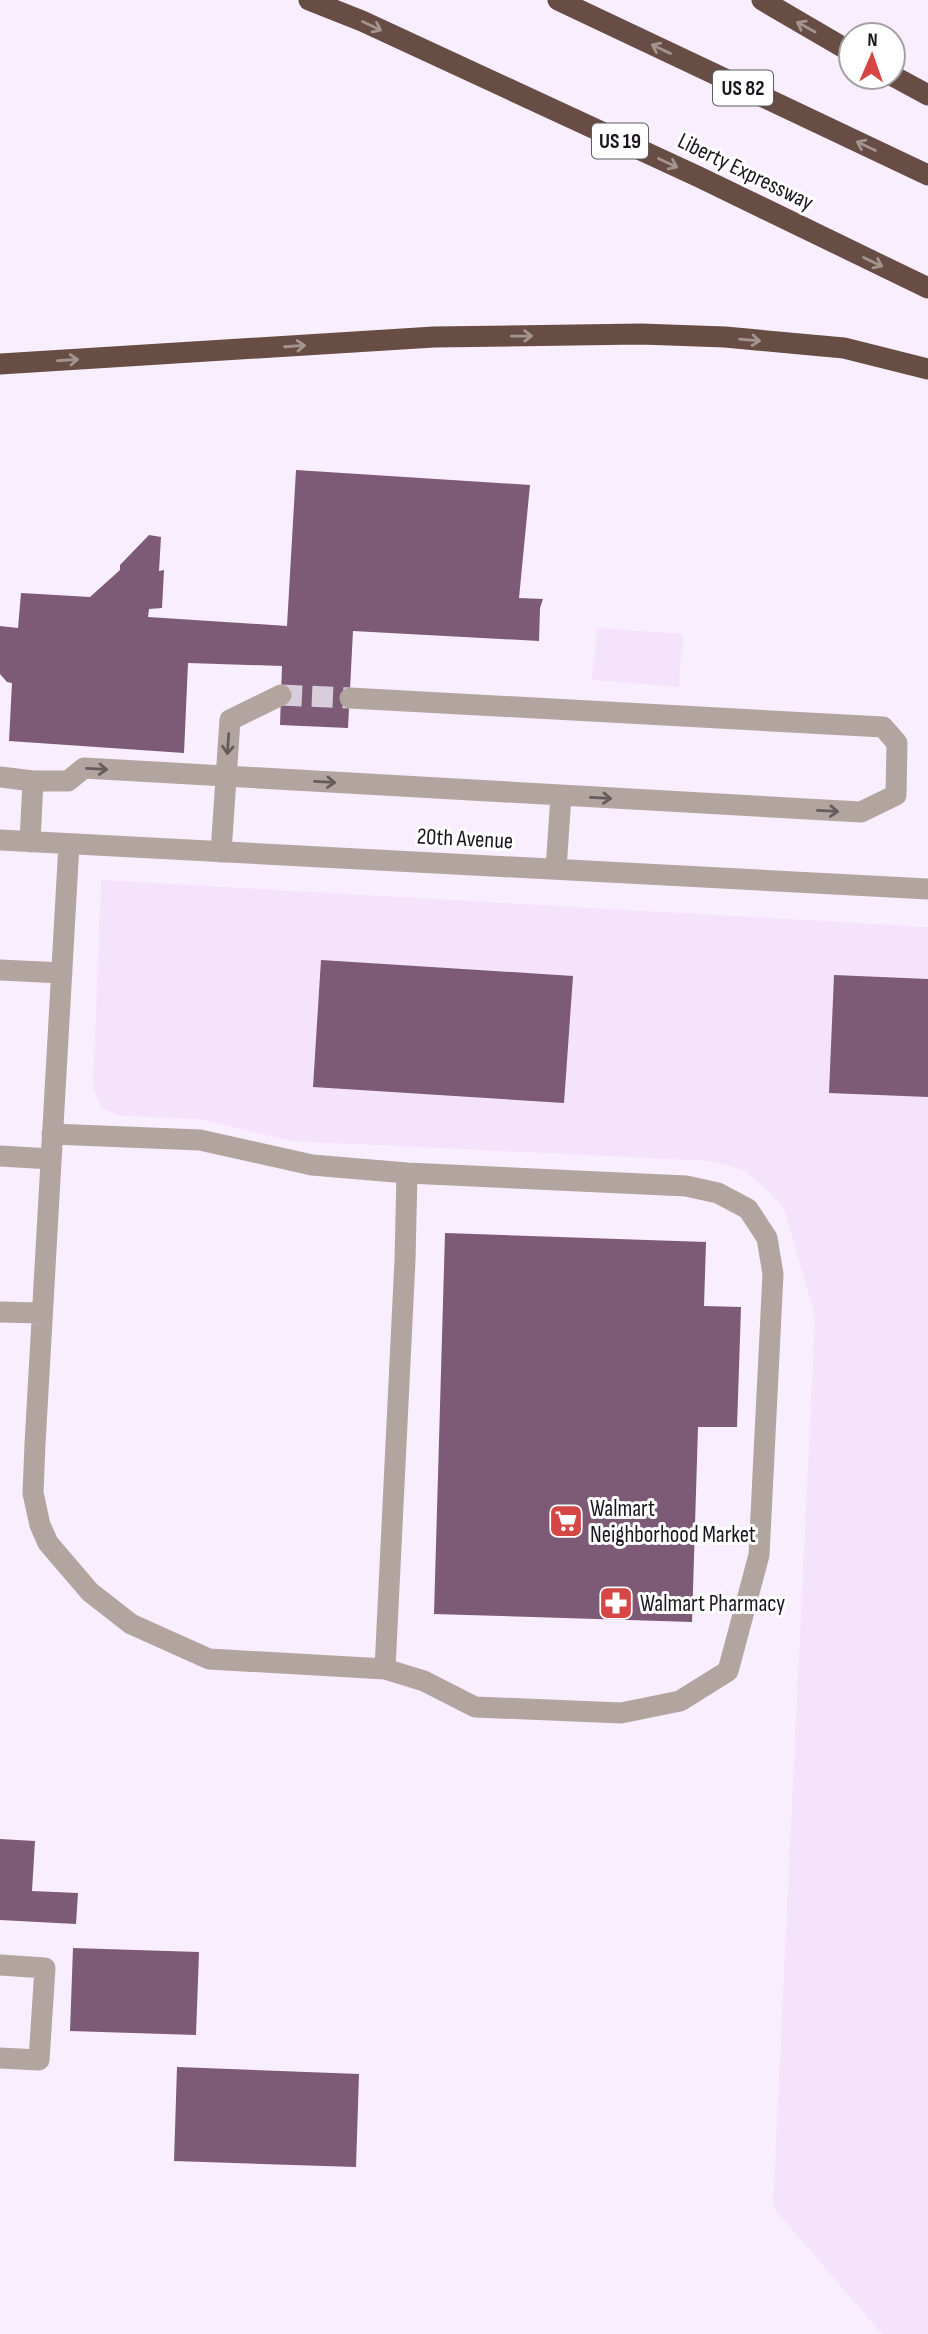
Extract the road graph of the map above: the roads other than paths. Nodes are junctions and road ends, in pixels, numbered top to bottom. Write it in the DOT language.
graph roads {
  1 [pos="310,0"];
  2 [pos="558,0"];
  3 [pos="762,0"];
  4 [pos="837,44"];
  5 [pos="907,84"];
  6 [pos="928,95"];
  7 [pos="928,175"];
  8 [pos="928,288"];
  9 [pos="0,364"];
  10 [pos="928,369"];
  11 [pos="281,695"];
  12 [pos="350,698"];
  13 [pos="226,776"];
  14 [pos="0,777"];
  15 [pos="33,781"];
  16 [pos="561,796"];
  17 [pos="0,840"];
  18 [pos="30,842"];
  19 [pos="69,844"];
  20 [pos="221,852"];
  21 [pos="556,869"];
  22 [pos="928,888"];
  23 [pos="0,970"];
  24 [pos="62,973"];
  25 [pos="52,1134"];
  26 [pos="0,1156"];
  27 [pos="51,1159"];
  28 [pos="407,1173"];
  29 [pos="0,1312"];
  30 [pos="41,1313"];
  31 [pos="386,1669"];
  32 [pos="0,1965"];
  33 [pos="0,2058"];
  1 -- 8 [label="highway, Liberty Expressway / US 19, one-way"];
  7 -- 2 [label="highway, US 82, one-way"];
  4 -- 3 [label="highway, one-way"];
  5 -- 6 [label="highway"];
  9 -- 10 [label="highway, one-way"];
  11 -- 13 [label="street, one-way"];
  16 -- 12 [label="street, one-way"];
  15 -- 13 [label="street, one-way"];
  13 -- 16 [label="street, one-way"];
  13 -- 20 [label="street"];
  14 -- 15 [label="street"];
  15 -- 18 [label="street"];
  16 -- 21 [label="street"];
  17 -- 18 [label="street, 20th Avenue"];
  18 -- 19 [label="street, 20th Avenue"];
  19 -- 20 [label="street, 20th Avenue"];
  19 -- 24 [label="street"];
  20 -- 21 [label="street, 20th Avenue"];
  21 -- 22 [label="street, 20th Avenue"];
  23 -- 24 [label="street"];
  24 -- 25 [label="street"];
  25 -- 27 [label="street"];
  25 -- 28 [label="street"];
  26 -- 27 [label="street"];
  27 -- 30 [label="street"];
  28 -- 31 [label="street"];
  28 -- 31 [label="street"];
  29 -- 30 [label="street"];
  30 -- 31 [label="street"];
  32 -- 33 [label="street"];
}
